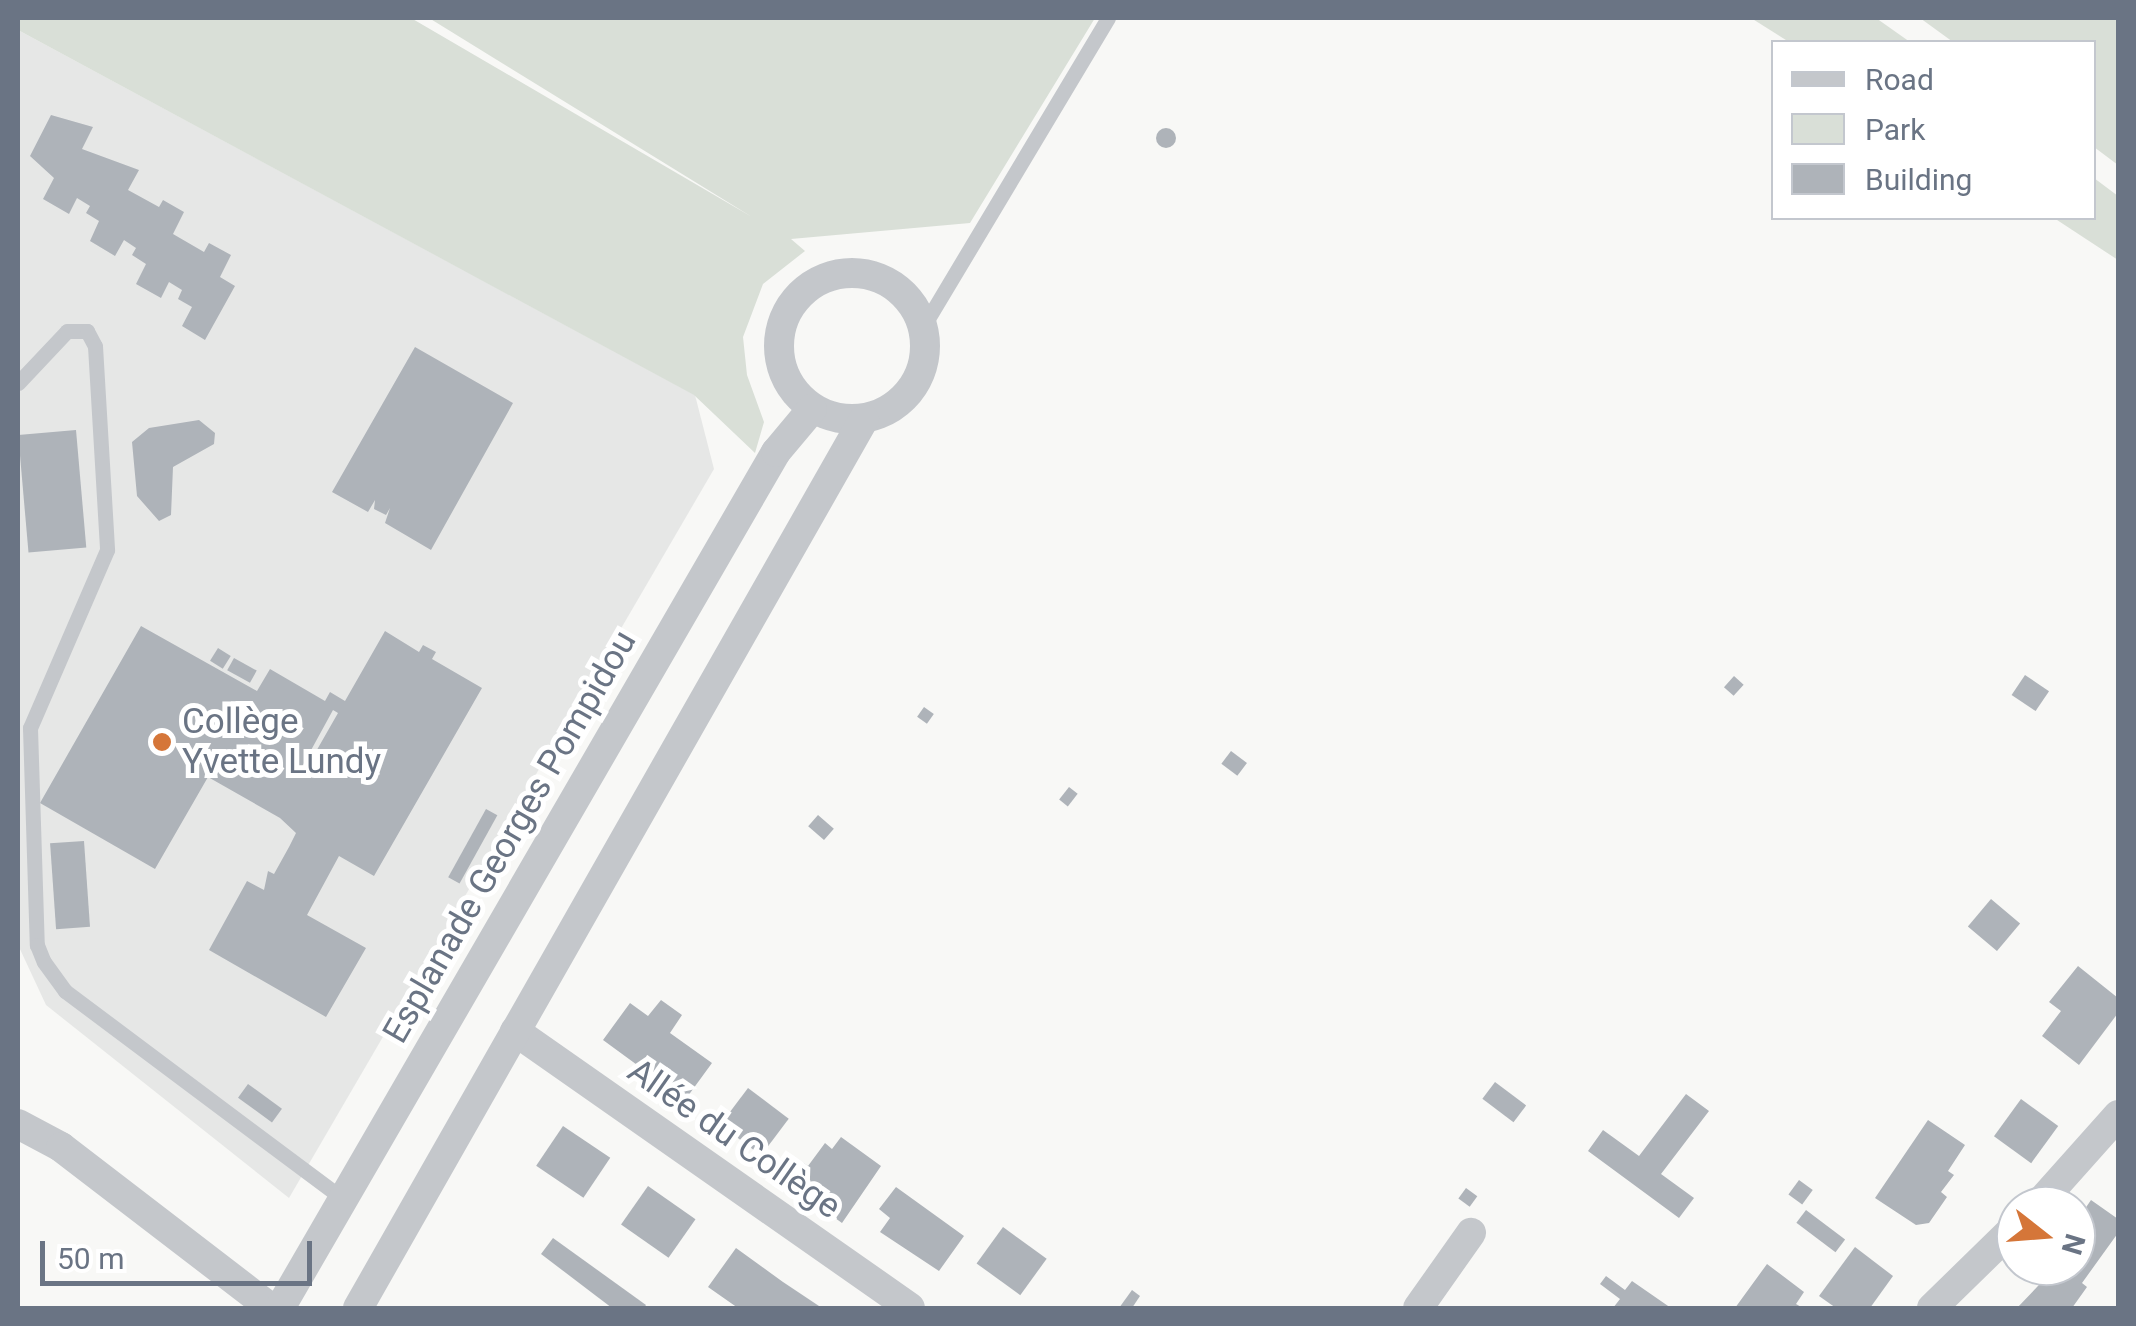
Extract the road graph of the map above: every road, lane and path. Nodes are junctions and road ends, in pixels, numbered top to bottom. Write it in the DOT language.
graph roads {
  1 [pos="1108,18"];
  2 [pos="924,327"];
  3 [pos="18,384"];
  4 [pos="812,409"];
  5 [pos="864,419"];
  6 [pos="515,1031"];
  7 [pos="2118,1115"];
  8 [pos="18,1124"];
  9 [pos="2054,1186"];
  10 [pos="343,1199"];
  11 [pos="1471,1233"];
  12 [pos="1996,1246"];
  13 [pos="271,1308"];
  14 [pos="280,1308"];
  15 [pos="358,1308"];
  16 [pos="910,1308"];
  17 [pos="1418,1308"];
  18 [pos="1932,1308"];
  1 -- 2 [label="lane"];
  2 -- 4 [label="street"];
  2 -- 5 [label="street"];
  3 -- 10 [label="lane"];
  4 -- 5 [label="street"];
  4 -- 10 [label="street, Esplanade Georges Pompidou"];
  5 -- 6 [label="street"];
  6 -- 15 [label="street"];
  6 -- 16 [label="street, Allée du Collège"];
  7 -- 9 [label="street"];
  8 -- 13 [label="street"];
  10 -- 14 [label="street, Esplanade Georges Pompidou"];
  11 -- 17 [label="street"];
  12 -- 18 [label="street"];
}
